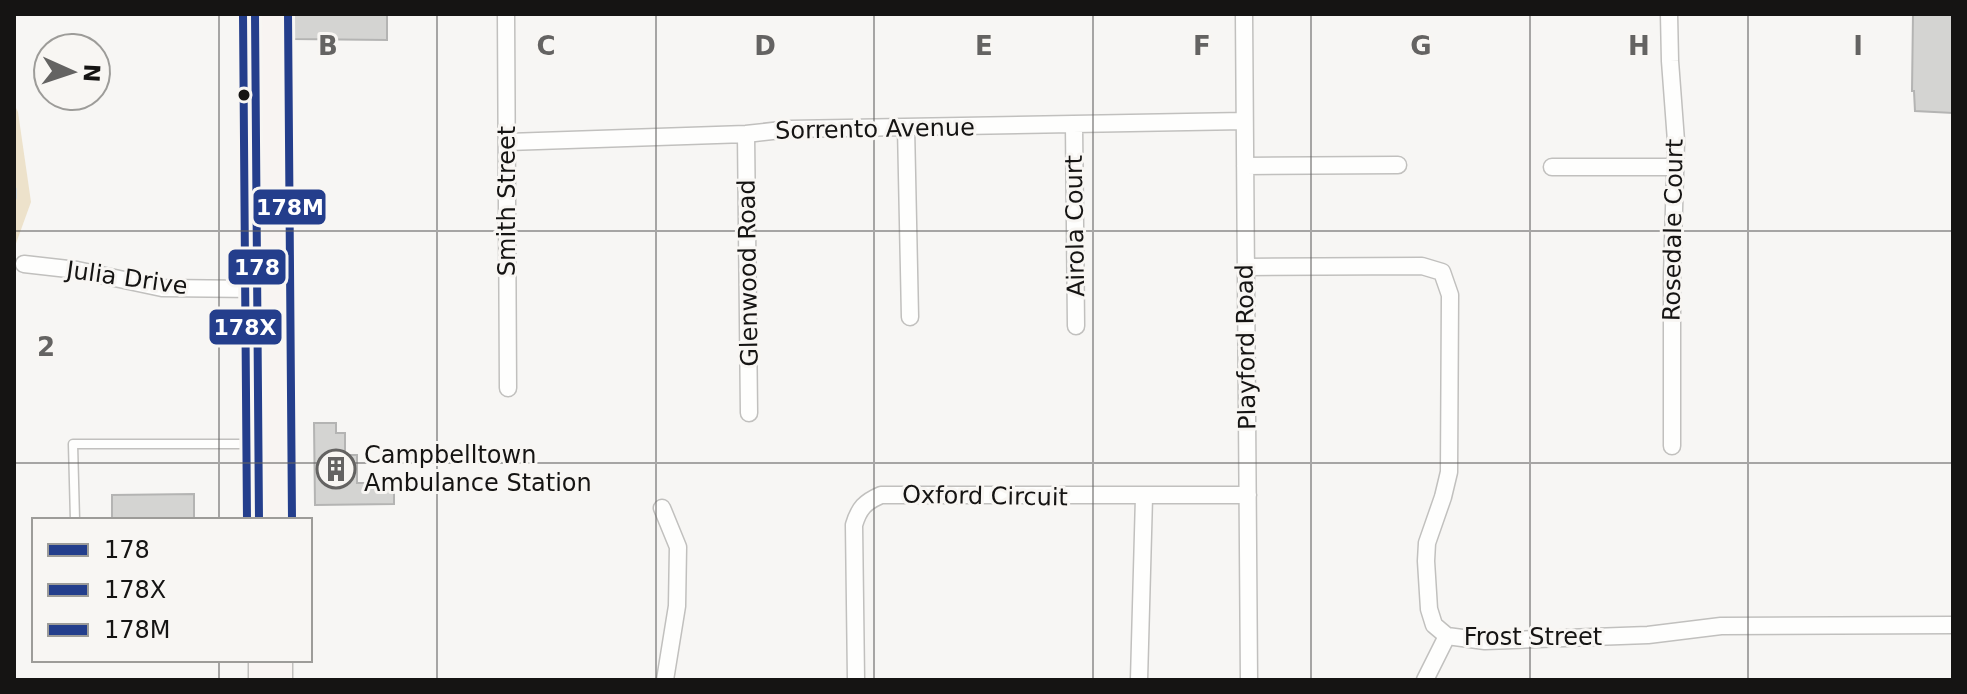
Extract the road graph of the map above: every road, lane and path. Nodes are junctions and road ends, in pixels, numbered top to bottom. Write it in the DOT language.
graph roads {
  1 [pos="255,14"];
  2 [pos="276,14"];
  3 [pos="506,14"];
  4 [pos="1244,14"];
  5 [pos="1669,14"];
  6 [pos="1244,121"];
  7 [pos="1074,125"];
  8 [pos="906,127"];
  9 [pos="746,134"];
  10 [pos="507,142"];
  11 [pos="1398,165"];
  12 [pos="1245,166"];
  13 [pos="1552,167"];
  14 [pos="1675,167"];
  15 [pos="24,264"];
  16 [pos="1245,267"];
  17 [pos="267,289"];
  18 [pos="910,317"];
  19 [pos="1076,326"];
  20 [pos="508,388"];
  21 [pos="749,413"];
  22 [pos="258,444"];
  23 [pos="1672,446"];
  24 [pos="1248,495"];
  25 [pos="1144,497"];
  26 [pos="662,508"];
  27 [pos="75,518"];
  28 [pos="259,518"];
  29 [pos="280,518"];
  30 [pos="1953,625"];
  31 [pos="1447,636"];
  32 [pos="665,680"];
  33 [pos="856,680"];
  34 [pos="1139,680"];
  35 [pos="1249,680"];
  36 [pos="1425,680"];
  1 -- 17 [label="main road"];
  2 -- 17 [label="main road"];
  3 -- 10 [label="street, Smith Street"];
  4 -- 6 [label="street, Playford Road"];
  5 -- 14 [label="street, Rosedale Court"];
  6 -- 7 [label="street, Sorrento Avenue"];
  6 -- 12 [label="street, Playford Road"];
  7 -- 8 [label="street, Sorrento Avenue"];
  7 -- 19 [label="street, Airola Court"];
  8 -- 9 [label="street, Sorrento Avenue"];
  8 -- 18 [label="street"];
  9 -- 10 [label="street, Sorrento Avenue"];
  9 -- 21 [label="street, Glenwood Road"];
  10 -- 20 [label="street, Smith Street"];
  11 -- 12 [label="street"];
  12 -- 16 [label="street, Playford Road"];
  13 -- 14 [label="street"];
  14 -- 23 [label="street, Rosedale Court"];
  15 -- 17 [label="street, Julia Drive"];
  16 -- 24 [label="street, Playford Road"];
  16 -- 31 [label="street, Frost Street"];
  17 -- 22 [label="main road"];
  17 -- 29 [label="main road"];
  22 -- 27 [label="lane"];
  22 -- 28 [label="main road"];
  24 -- 25 [label="street, Oxford Circuit"];
  24 -- 35 [label="street, Playford Road"];
  25 -- 33 [label="street, Oxford Circuit"];
  25 -- 34 [label="street"];
  26 -- 32 [label="street"];
  30 -- 31 [label="street, Frost Street"];
  31 -- 36 [label="street"];
}
